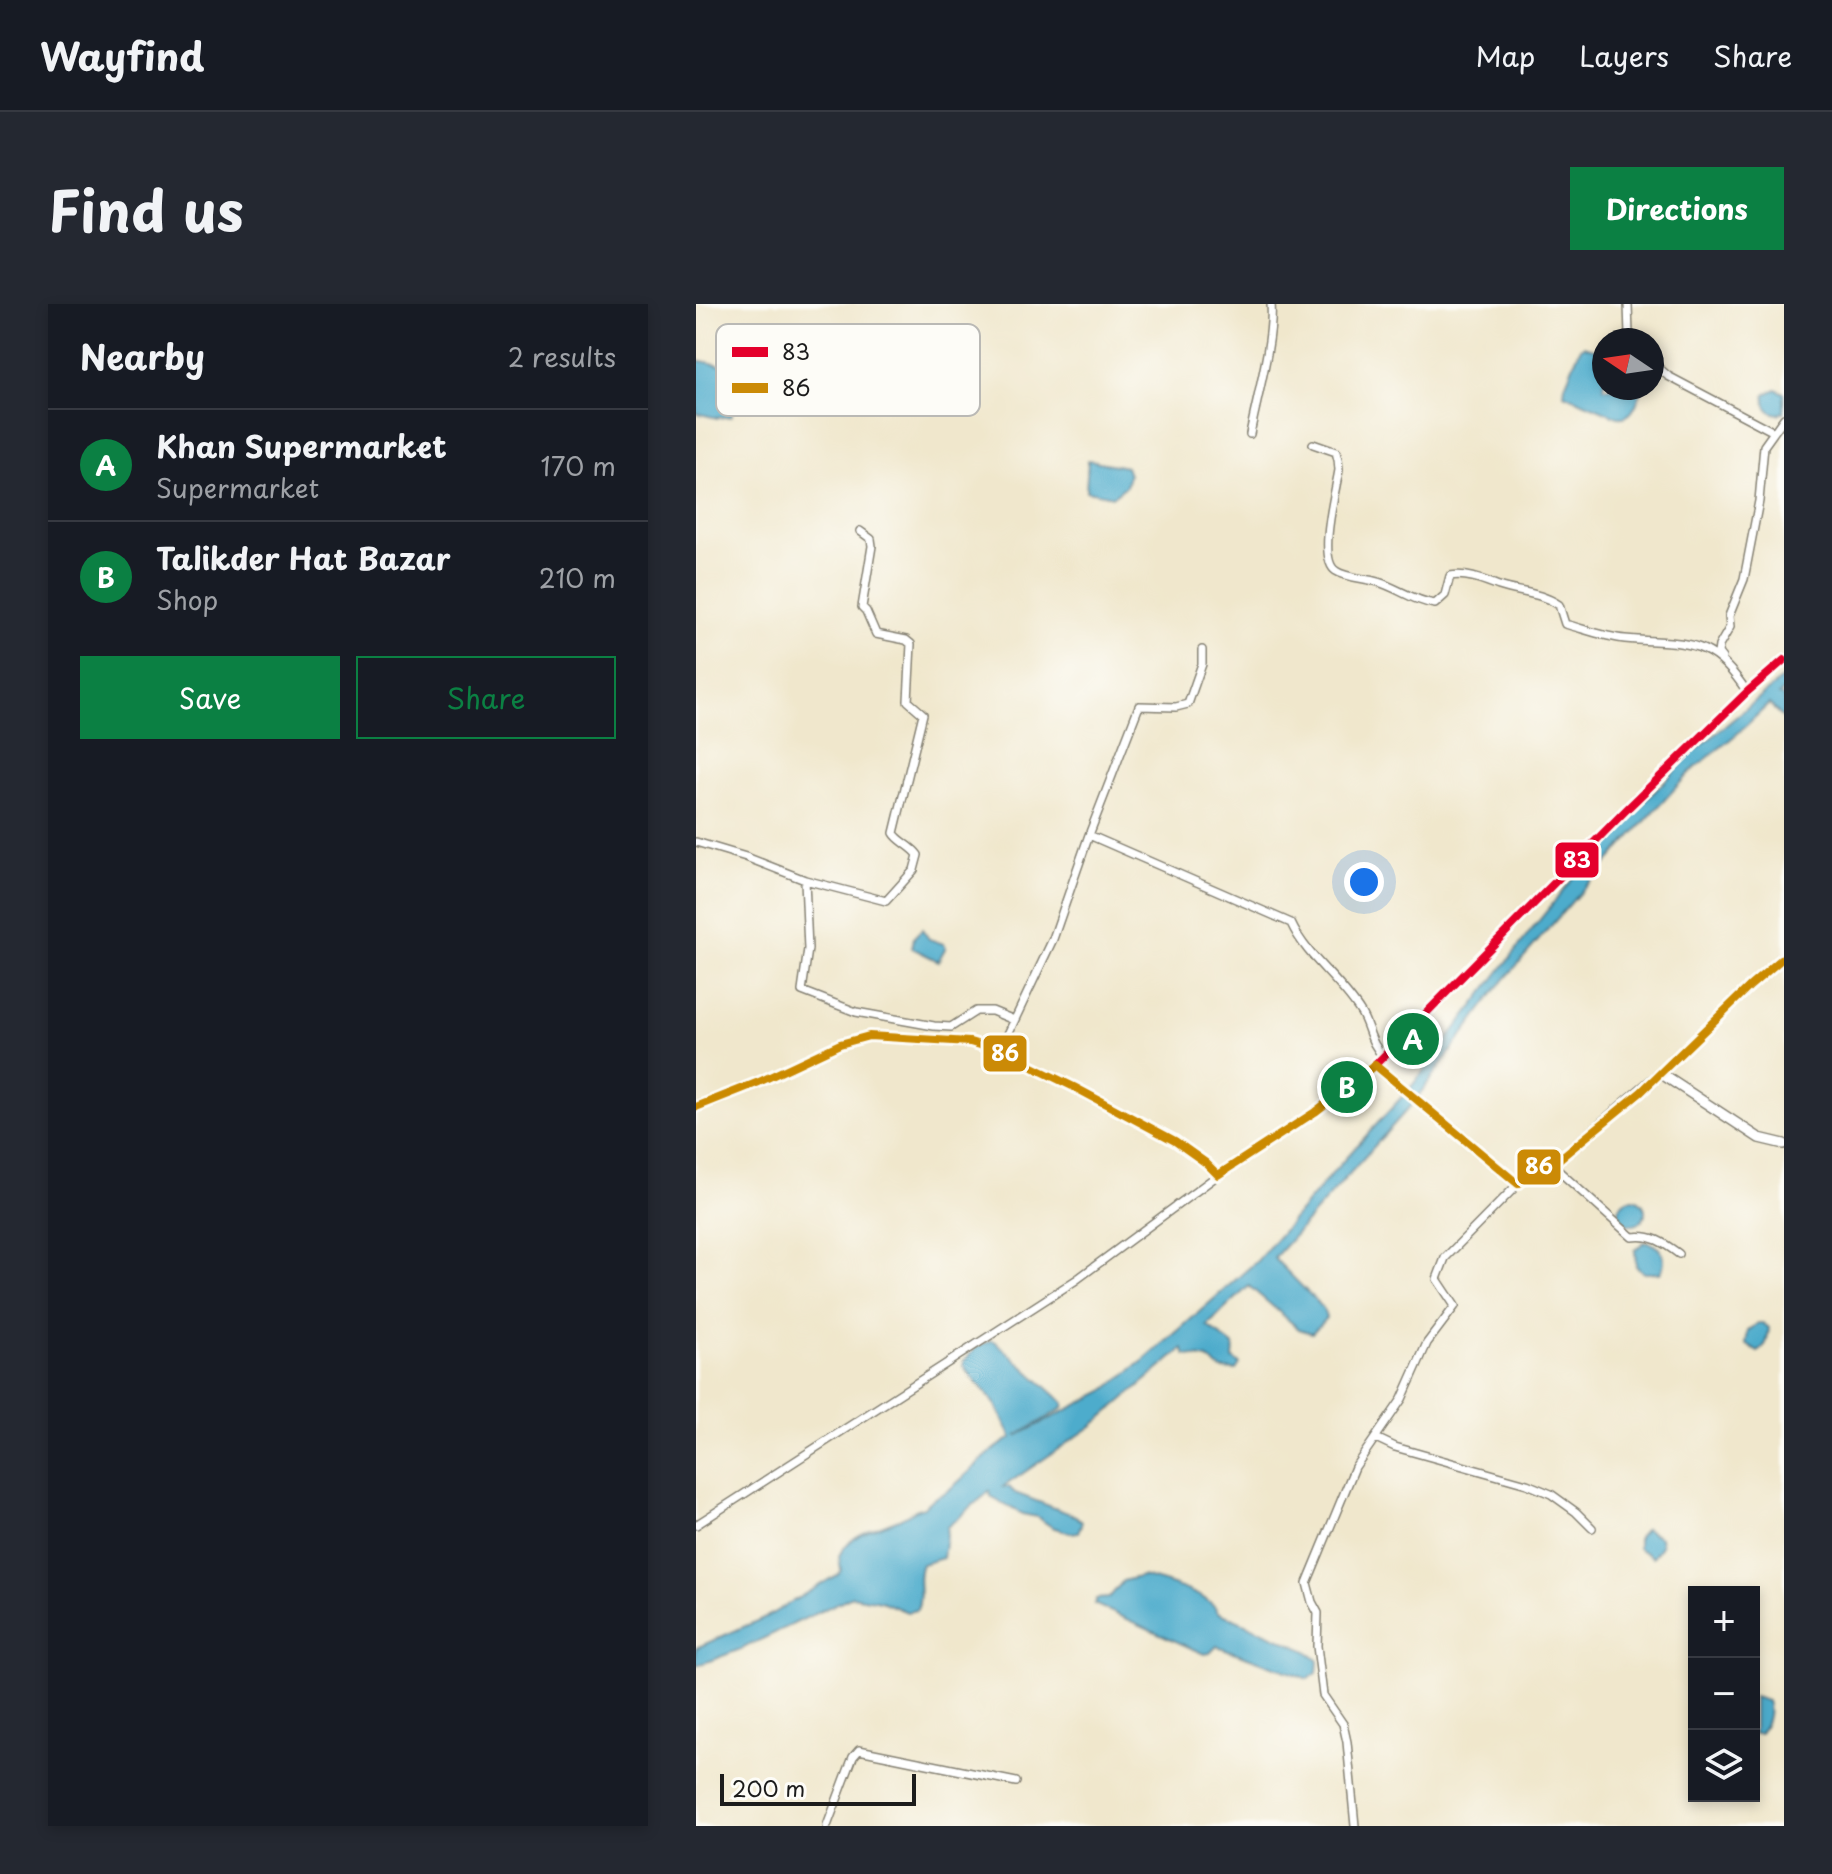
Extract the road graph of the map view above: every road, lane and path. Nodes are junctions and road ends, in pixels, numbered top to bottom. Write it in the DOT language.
graph roads {
  1 [pos="1271,304"];
  2 [pos="1628,304"];
  3 [pos="1629,328"];
  4 [pos="1664,372"];
  5 [pos="1784,418"];
  6 [pos="1774,432"];
  7 [pos="1250,434"];
  8 [pos="1313,444"];
  9 [pos="860,531"];
  10 [pos="1202,650"];
  11 [pos="1723,660"];
  12 [pos="1784,660"];
  13 [pos="1747,692"];
  14 [pos="1089,835"];
  15 [pos="696,842"];
  16 [pos="805,880"];
  17 [pos="1784,957"];
  18 [pos="1014,1020"];
  19 [pos="1000,1051"];
  20 [pos="1384,1057"];
  21 [pos="1375,1065"];
  22 [pos="1660,1073"];
  23 [pos="696,1107"];
  24 [pos="1784,1144"];
  25 [pos="1552,1165"];
  26 [pos="1218,1175"];
  27 [pos="1518,1184"];
  28 [pos="1679,1254"];
  29 [pos="1376,1438"];
  30 [pos="696,1525"];
  31 [pos="1592,1528"];
  32 [pos="1016,1782"];
  33 [pos="827,1826"];
  34 [pos="1355,1826"];
  1 -- 7 [label="street"];
  2 -- 3 [label="street"];
  4 -- 6 [label="street"];
  5 -- 6 [label="street"];
  6 -- 11 [label="street"];
  8 -- 11 [label="street"];
  9 -- 16 [label="street"];
  10 -- 14 [label="street"];
  11 -- 13 [label="street"];
  12 -- 13 [label="street"];
  13 -- 20 [label="street"];
  14 -- 18 [label="street"];
  14 -- 20 [label="street"];
  15 -- 16 [label="street"];
  16 -- 18 [label="street"];
  17 -- 22 [label="street"];
  18 -- 19 [label="street"];
  19 -- 23 [label="main road"];
  19 -- 26 [label="main road"];
  20 -- 21 [label="street"];
  21 -- 26 [label="main road"];
  21 -- 27 [label="main road"];
  22 -- 24 [label="main road"];
  22 -- 25 [label="main road"];
  25 -- 27 [label="main road"];
  25 -- 28 [label="street"];
  26 -- 30 [label="street"];
  27 -- 29 [label="street"];
  29 -- 31 [label="street"];
  29 -- 34 [label="street"];
  32 -- 33 [label="street"];
}
